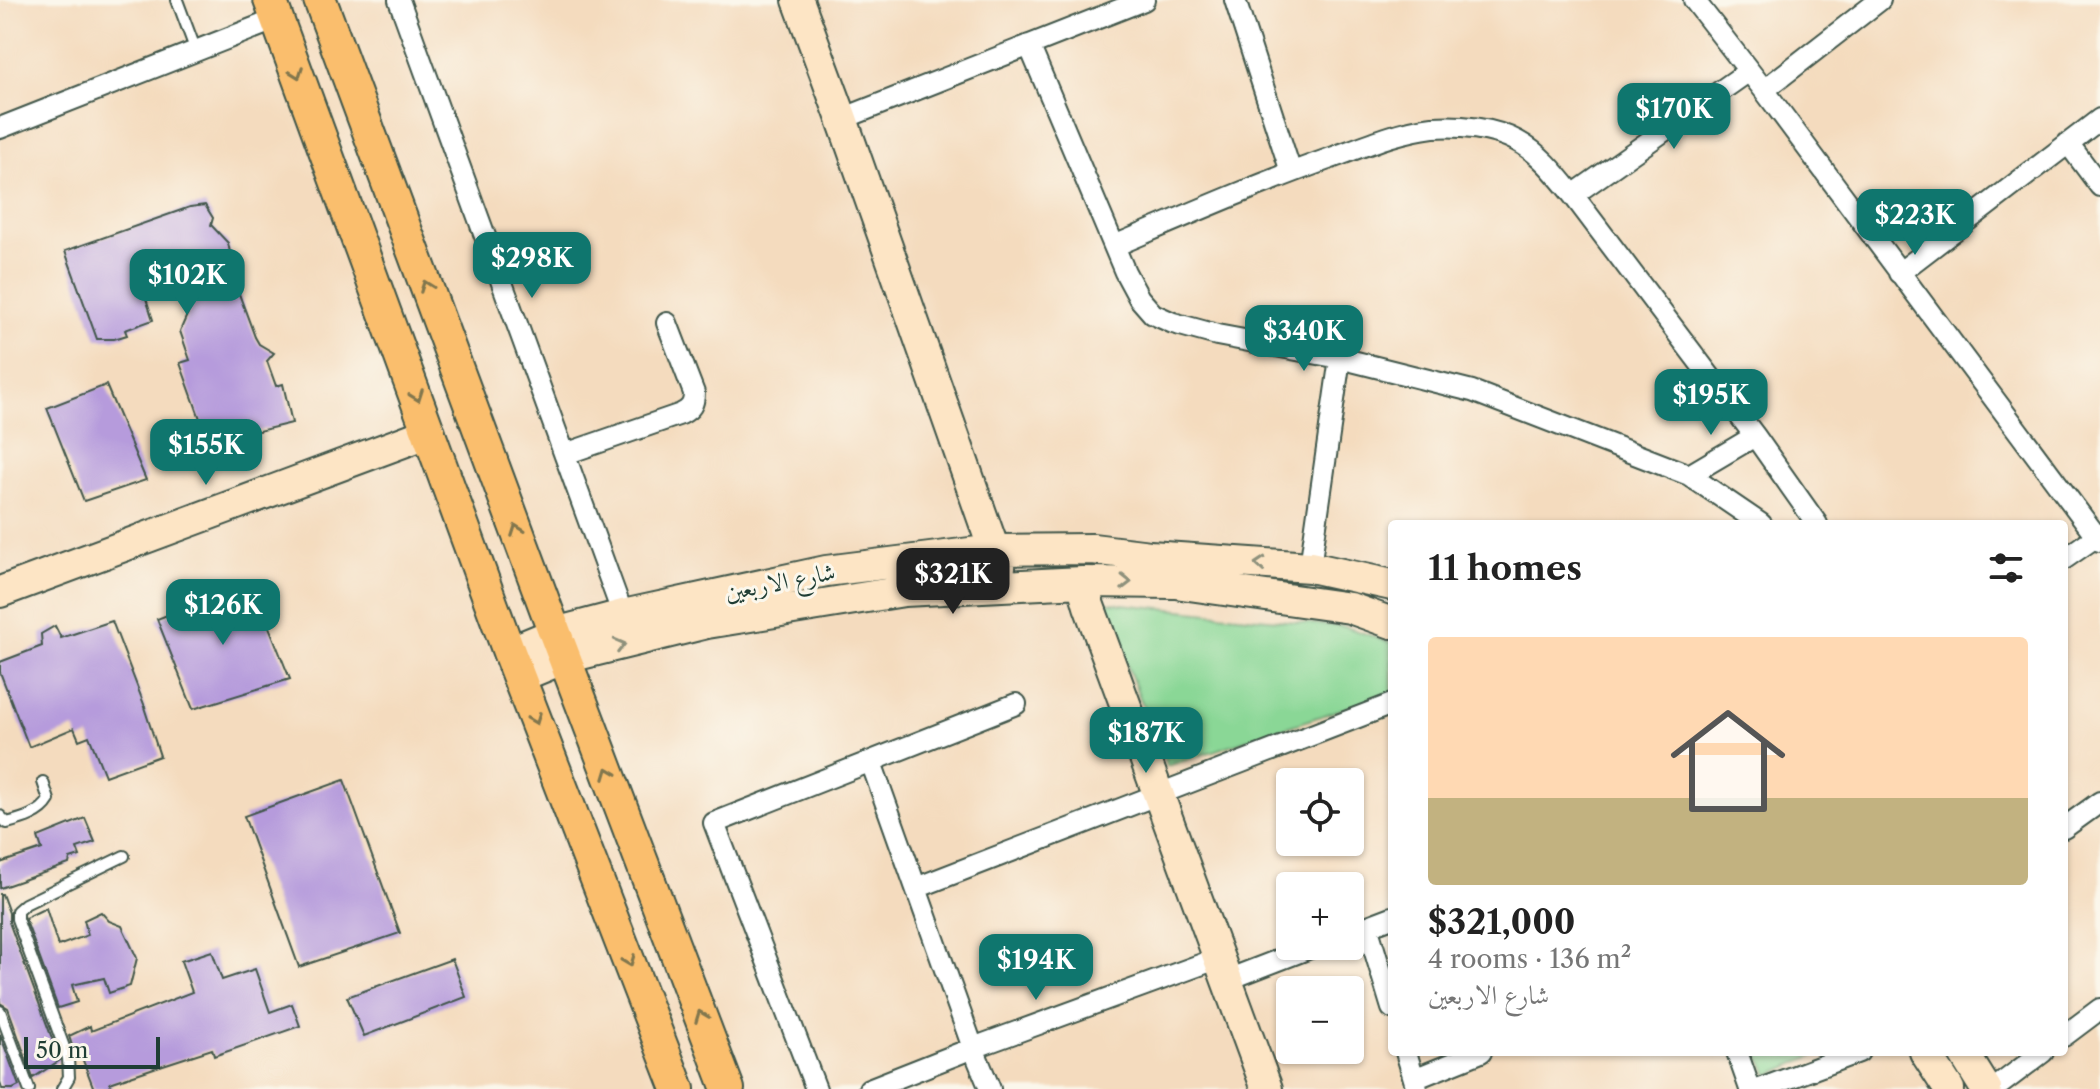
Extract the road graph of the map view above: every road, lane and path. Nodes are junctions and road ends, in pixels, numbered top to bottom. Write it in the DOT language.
graph roads {
  1 [pos="177,0"];
  2 [pos="320,0"];
  3 [pos="399,0"];
  4 [pos="798,0"];
  5 [pos="1144,0"];
  6 [pos="1235,0"];
  7 [pos="1694,0"];
  8 [pos="1880,0"];
  9 [pos="274,10"];
  10 [pos="1029,45"];
  11 [pos="196,51"];
  12 [pos="1749,71"];
  13 [pos="1764,90"];
  14 [pos="842,119"];
  15 [pos="2100,119"];
  16 [pos="0,128"];
  17 [pos="2068,143"];
  18 [pos="1291,172"];
  19 [pos="2100,186"];
  20 [pos="1573,195"];
  21 [pos="1114,246"];
  22 [pos="1899,273"];
  23 [pos="667,323"];
  24 [pos="1340,358"];
  25 [pos="430,432"];
  26 [pos="1755,436"];
  27 [pos="565,454"];
  28 [pos="1689,475"];
  29 [pos="1755,520"];
  30 [pos="1814,520"];
  31 [pos="2099,537"];
  32 [pos="994,550"];
  33 [pos="2068,556"];
  34 [pos="1310,567"];
  35 [pos="1082,582"];
  36 [pos="1388,584"];
  37 [pos="1005,586"];
  38 [pos="0,592"];
  39 [pos="623,615"];
  40 [pos="1388,622"];
  41 [pos="560,646"];
  42 [pos="514,664"];
  43 [pos="1016,704"];
  44 [pos="1388,706"];
  45 [pos="871,762"];
  46 [pos="43,782"];
  47 [pos="1158,794"];
  48 [pos="2100,802"];
  49 [pos="0,816"];
  50 [pos="2068,825"];
  51 [pos="124,856"];
  52 [pos="916,888"];
  53 [pos="1388,918"];
  54 [pos="1364,927"];
  55 [pos="1364,943"];
  56 [pos="1276,956"];
  57 [pos="1223,969"];
  58 [pos="1388,999"];
  59 [pos="2100,1009"];
  60 [pos="0,1011"];
  61 [pos="2068,1033"];
  62 [pos="973,1048"];
  63 [pos="1407,1056"];
  64 [pos="1473,1056"];
  65 [pos="1738,1056"];
  66 [pos="1848,1056"];
  67 [pos="1928,1056"];
  68 [pos="1965,1056"];
  69 [pos="2038,1056"];
  70 [pos="1416,1084"];
  71 [pos="29,1089"];
  72 [pos="62,1089"];
  73 [pos="678,1089"];
  74 [pos="728,1089"];
  75 [pos="816,1089"];
  76 [pos="869,1089"];
  77 [pos="990,1089"];
  78 [pos="1267,1089"];
  79 [pos="1750,1089"];
  80 [pos="1760,1089"];
  81 [pos="1949,1089"];
  82 [pos="1986,1089"];
  83 [pos="1994,1089"];
  1 -- 11 [label="lane"];
  41 -- 2 [label="main road, one-way"];
  3 -- 27 [label="street"];
  4 -- 14 [label="main road"];
  5 -- 10 [label="street"];
  6 -- 18 [label="street"];
  7 -- 12 [label="street"];
  8 -- 13 [label="street"];
  9 -- 11 [label="street"];
  9 -- 25 [label="main road, one-way"];
  10 -- 14 [label="street"];
  10 -- 21 [label="street"];
  11 -- 16 [label="street"];
  12 -- 13 [label="street"];
  12 -- 20 [label="street"];
  13 -- 22 [label="street"];
  14 -- 32 [label="main road"];
  15 -- 17 [label="street"];
  17 -- 19 [label="street"];
  17 -- 22 [label="street"];
  18 -- 20 [label="street"];
  18 -- 21 [label="street"];
  20 -- 26 [label="street"];
  21 -- 24 [label="street"];
  22 -- 31 [label="street"];
  23 -- 27 [label="street"];
  24 -- 28 [label="street"];
  24 -- 34 [label="street"];
  25 -- 38 [label="main road"];
  25 -- 42 [label="main road"];
  26 -- 28 [label="street"];
  26 -- 30 [label="street"];
  27 -- 39 [label="street"];
  28 -- 29 [label="street"];
  31 -- 33 [label="street"];
  34 -- 32 [label="main road, شارع الاربعين, one-way"];
  32 -- 37 [label="main road"];
  32 -- 39 [label="main road, شارع الاربعين"];
  34 -- 36 [label="main road, شارع الاربعين"];
  35 -- 37 [label="main road"];
  35 -- 40 [label="main road, one-way"];
  35 -- 47 [label="main road"];
  41 -- 37 [label="main road, one-way"];
  39 -- 41 [label="main road, شارع الاربعين"];
  41 -- 42 [label="main road, شارع الاربعين"];
  74 -- 41 [label="main road, one-way"];
  42 -- 73 [label="main road, one-way"];
  43 -- 45 [label="street"];
  44 -- 47 [label="street"];
  45 -- 52 [label="street"];
  45 -- 75 [label="street"];
  46 -- 49 [label="lane"];
  47 -- 52 [label="street"];
  47 -- 57 [label="main road"];
  48 -- 50 [label="street"];
  51 -- 72 [label="lane"];
  52 -- 62 [label="street"];
  53 -- 54 [label="street"];
  55 -- 58 [label="street"];
  56 -- 57 [label="street"];
  57 -- 62 [label="street"];
  57 -- 78 [label="main road"];
  59 -- 61 [label="street"];
  60 -- 71 [label="lane"];
  62 -- 76 [label="street"];
  62 -- 77 [label="street"];
  63 -- 70 [label="street"];
  64 -- 70 [label="street"];
  65 -- 79 [label="street"];
  66 -- 80 [label="street"];
  67 -- 81 [label="main road"];
  68 -- 82 [label="main road"];
  69 -- 83 [label="street"];
}
